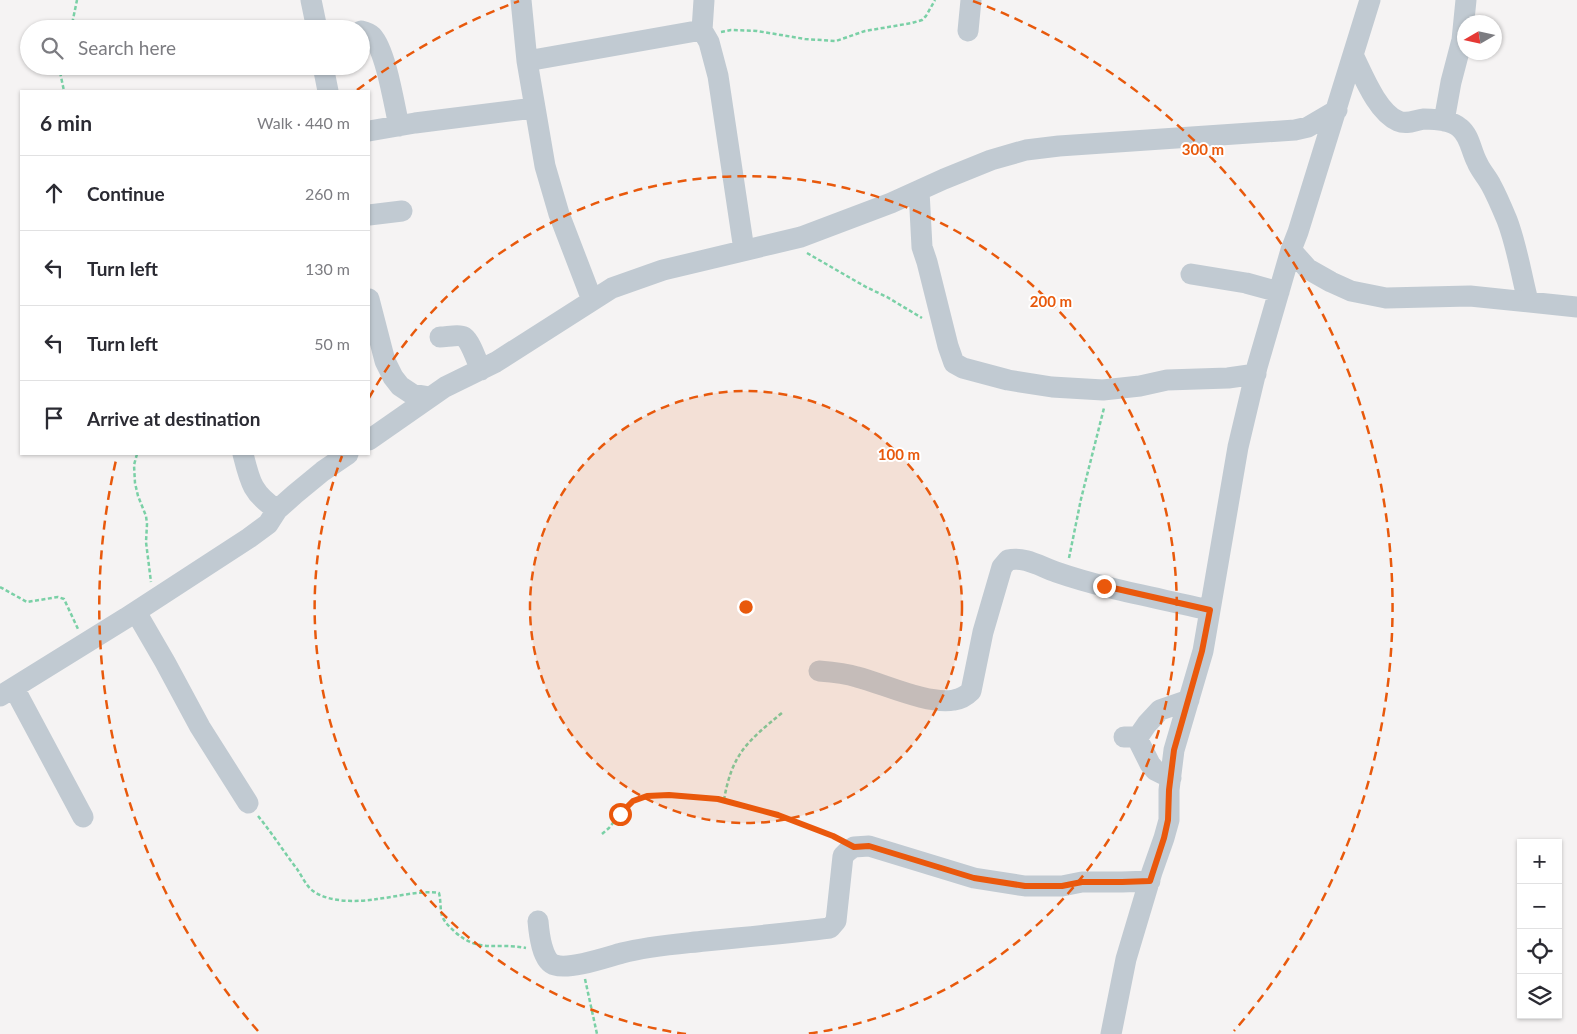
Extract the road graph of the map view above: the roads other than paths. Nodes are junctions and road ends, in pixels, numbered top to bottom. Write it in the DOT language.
graph roads {
  1 [pos="311,0"];
  2 [pos="521,0"];
  3 [pos="704,0"];
  4 [pos="971,0"];
  5 [pos="1370,0"];
  6 [pos="1466,0"];
  7 [pos="315,20"];
  8 [pos="968,31"];
  9 [pos="703,32"];
  10 [pos="370,34"];
  11 [pos="1353,55"];
  12 [pos="528,61"];
  13 [pos="325,75"];
  14 [pos="328,90"];
  15 [pos="534,108"];
  16 [pos="1337,110"];
  17 [pos="1444,121"];
  18 [pos="399,126"];
  19 [pos="370,131"];
  20 [pos="919,191"];
  21 [pos="402,211"];
  22 [pos="370,215"];
  23 [pos="744,250"];
  24 [pos="1291,250"];
  25 [pos="1191,274"];
  26 [pos="1279,292"];
  27 [pos="592,300"];
  28 [pos="1528,301"];
  29 [pos="370,303"];
  30 [pos="1577,307"];
  31 [pos="440,337"];
  32 [pos="480,370"];
  33 [pos="1256,374"];
  34 [pos="430,397"];
  35 [pos="370,439"];
  36 [pos="243,455"];
  37 [pos="347,455"];
  38 [pos="277,510"];
  39 [pos="145,606"];
  40 [pos="1210,610"];
  41 [pos="819,671"];
  42 [pos="7,692"];
  43 [pos="1189,700"];
  44 [pos="1171,778"];
  45 [pos="248,803"];
  46 [pos="83,817"];
  47 [pos="1150,881"];
  48 [pos="538,922"];
  49 [pos="1112,1034"];
  1 -- 7 [label="street"];
  2 -- 12 [label="street"];
  3 -- 9 [label="street"];
  4 -- 8 [label="street"];
  5 -- 11 [label="street"];
  6 -- 17 [label="street"];
  9 -- 12 [label="street"];
  9 -- 23 [label="street"];
  10 -- 18 [label="street"];
  11 -- 16 [label="street"];
  11 -- 17 [label="street"];
  12 -- 15 [label="street"];
  13 -- 14 [label="street"];
  15 -- 18 [label="street"];
  15 -- 27 [label="street"];
  16 -- 20 [label="street"];
  16 -- 24 [label="street"];
  17 -- 28 [label="street"];
  18 -- 19 [label="street"];
  20 -- 23 [label="street"];
  20 -- 33 [label="street"];
  21 -- 22 [label="street"];
  23 -- 27 [label="street"];
  24 -- 26 [label="street"];
  24 -- 28 [label="street"];
  25 -- 26 [label="street"];
  26 -- 33 [label="street"];
  27 -- 32 [label="street"];
  28 -- 30 [label="street"];
  29 -- 34 [label="street"];
  31 -- 32 [label="street"];
  32 -- 34 [label="street"];
  33 -- 40 [label="street"];
  34 -- 35 [label="street"];
  36 -- 38 [label="street"];
  37 -- 38 [label="street"];
  38 -- 39 [label="street"];
  39 -- 42 [label="street"];
  39 -- 45 [label="street"];
  40 -- 41 [label="street"];
  40 -- 43 [label="street"];
  42 -- 46 [label="street"];
  43 -- 44 [label="street"];
  43 -- 44 [label="street"];
  44 -- 47 [label="street"];
  47 -- 48 [label="street"];
  47 -- 49 [label="street"];
}
